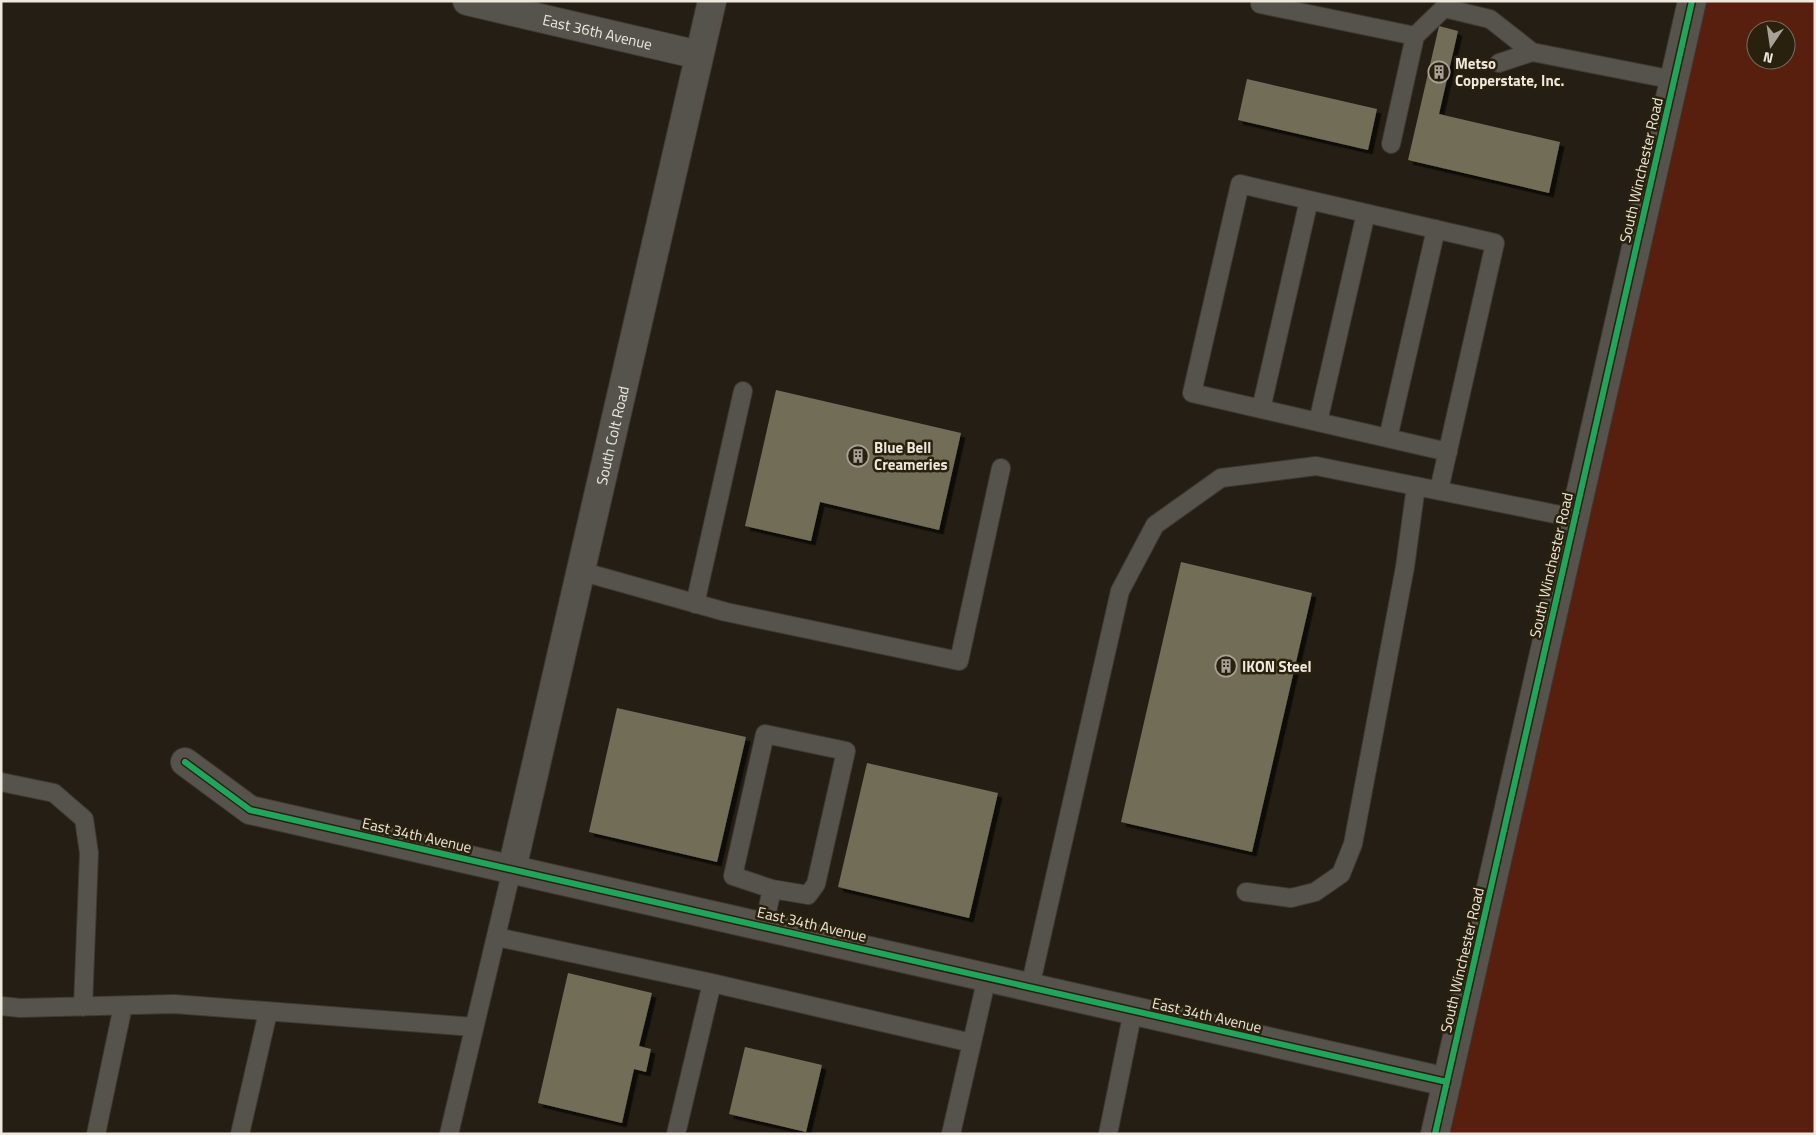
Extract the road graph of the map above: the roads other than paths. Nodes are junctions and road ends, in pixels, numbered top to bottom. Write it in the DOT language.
graph roads {
  1 [pos="467,1"];
  2 [pos="712,1"];
  3 [pos="1692,1"];
  4 [pos="1260,4"];
  5 [pos="1415,36"];
  6 [pos="1532,52"];
  7 [pos="699,55"];
  8 [pos="1499,63"];
  9 [pos="1674,80"];
  10 [pos="1391,144"];
  11 [pos="1309,200"];
  12 [pos="1366,213"];
  13 [pos="1436,230"];
  14 [pos="743,391"];
  15 [pos="1261,409"];
  16 [pos="1318,422"];
  17 [pos="1388,438"];
  18 [pos="1448,452"];
  19 [pos="1001,468"];
  20 [pos="1416,486"];
  21 [pos="1439,490"];
  22 [pos="1575,518"];
  23 [pos="580,571"];
  24 [pos="695,604"];
  25 [pos="185,762"];
  26 [pos="1,782"];
  27 [pos="512,869"];
  28 [pos="772,889"];
  29 [pos="1246,892"];
  30 [pos="764,926"];
  31 [pos="496,936"];
  32 [pos="987,977"];
  33 [pos="712,983"];
  34 [pos="1030,987"];
  35 [pos="1,1006"];
  36 [pos="123,1006"];
  37 [pos="83,1007"];
  38 [pos="1133,1011"];
  39 [pos="268,1012"];
  40 [pos="474,1027"];
  41 [pos="972,1043"];
  42 [pos="1447,1082"];
  43 [pos="96,1134"];
  44 [pos="240,1134"];
  45 [pos="449,1134"];
  46 [pos="676,1134"];
  47 [pos="951,1134"];
  48 [pos="1108,1134"];
  49 [pos="1435,1134"];
  1 -- 7 [label="street, East 36th Avenue"];
  2 -- 7 [label="street, South Colt Road"];
  3 -- 9 [label="street, South Winchester Road"];
  4 -- 5 [label="lane"];
  5 -- 6 [label="lane"];
  5 -- 10 [label="lane"];
  6 -- 8 [label="lane"];
  6 -- 9 [label="lane"];
  7 -- 23 [label="street, South Colt Road"];
  9 -- 22 [label="street, South Winchester Road"];
  11 -- 12 [label="lane"];
  11 -- 15 [label="lane"];
  11 -- 15 [label="lane"];
  12 -- 13 [label="lane"];
  12 -- 16 [label="lane"];
  13 -- 17 [label="lane"];
  13 -- 18 [label="lane"];
  14 -- 24 [label="lane"];
  15 -- 16 [label="lane"];
  16 -- 17 [label="lane"];
  17 -- 18 [label="lane"];
  18 -- 21 [label="lane"];
  19 -- 24 [label="lane"];
  20 -- 21 [label="lane"];
  20 -- 29 [label="lane"];
  20 -- 34 [label="lane"];
  21 -- 22 [label="lane"];
  22 -- 42 [label="street, South Winchester Road"];
  23 -- 24 [label="lane"];
  23 -- 27 [label="street, South Colt Road"];
  25 -- 27 [label="street, East 34th Avenue"];
  26 -- 37 [label="lane"];
  27 -- 30 [label="street, East 34th Avenue"];
  27 -- 31 [label="lane"];
  28 -- 28 [label="lane"];
  28 -- 30 [label="lane"];
  30 -- 32 [label="street, East 34th Avenue"];
  31 -- 33 [label="lane"];
  31 -- 40 [label="lane"];
  32 -- 34 [label="street, East 34th Avenue"];
  32 -- 41 [label="lane"];
  33 -- 41 [label="lane"];
  33 -- 46 [label="lane"];
  34 -- 38 [label="street, East 34th Avenue"];
  35 -- 37 [label="lane"];
  36 -- 37 [label="lane"];
  36 -- 39 [label="lane"];
  36 -- 43 [label="lane"];
  38 -- 42 [label="street, East 34th Avenue"];
  38 -- 48 [label="lane"];
  39 -- 40 [label="lane"];
  39 -- 44 [label="lane"];
  40 -- 45 [label="lane"];
  41 -- 47 [label="lane"];
  42 -- 49 [label="street, South Winchester Road"];
}
